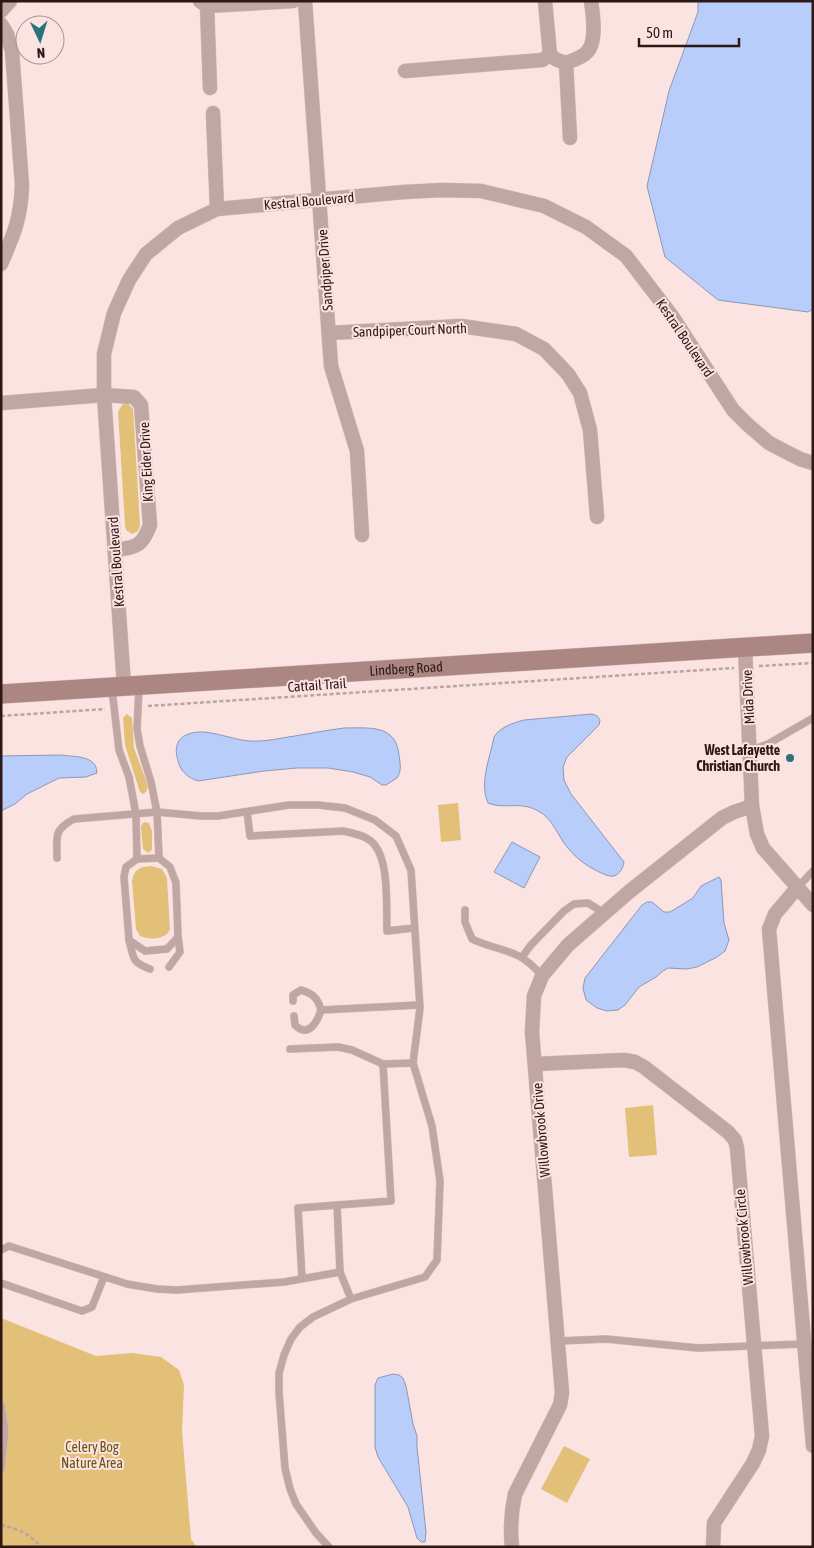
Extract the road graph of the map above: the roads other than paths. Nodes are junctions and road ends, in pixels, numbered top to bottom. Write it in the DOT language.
graph roads {
  1 [pos="10,1"];
  2 [pos="293,1"];
  3 [pos="305,1"];
  4 [pos="545,1"];
  5 [pos="592,1"];
  6 [pos="203,4"];
  7 [pos="1,11"];
  8 [pos="1,24"];
  9 [pos="550,55"];
  10 [pos="566,63"];
  11 [pos="405,71"];
  12 [pos="210,88"];
  13 [pos="213,113"];
  14 [pos="570,138"];
  15 [pos="320,200"];
  16 [pos="217,209"];
  17 [pos="1,264"];
  18 [pos="329,333"];
  19 [pos="104,395"];
  20 [pos="1,403"];
  21 [pos="813,463"];
  22 [pos="597,517"];
  23 [pos="362,535"];
  24 [pos="115,550"];
  25 [pos="813,643"];
  26 [pos="745,648"];
  27 [pos="125,686"];
  28 [pos="1,694"];
  29 [pos="813,718"];
  30 [pos="751,750"];
  31 [pos="752,806"];
  32 [pos="157,812"];
  33 [pos="247,812"];
  34 [pos="136,814"];
  35 [pos="57,858"];
  36 [pos="159,858"];
  37 [pos="136,859"];
  38 [pos="813,871"];
  39 [pos="797,888"];
  40 [pos="813,904"];
  41 [pos="465,910"];
  42 [pos="604,913"];
  43 [pos="414,928"];
  44 [pos="178,937"];
  45 [pos="129,940"];
  46 [pos="522,957"];
  47 [pos="169,967"];
  48 [pos="150,969"];
  49 [pos="542,976"];
  50 [pos="293,1001"];
  51 [pos="419,1005"];
  52 [pos="321,1010"];
  53 [pos="294,1016"];
  54 [pos="290,1049"];
  55 [pos="412,1063"];
  56 [pos="383,1064"];
  57 [pos="536,1064"];
  58 [pos="337,1205"];
  59 [pos="1,1250"];
  60 [pos="340,1272"];
  61 [pos="104,1276"];
  62 [pos="302,1278"];
  63 [pos="1,1283"];
  64 [pos="351,1299"];
  65 [pos="559,1342"];
  66 [pos="804,1344"];
  67 [pos="753,1346"];
  68 [pos="1,1405"];
  69 [pos="813,1446"];
  70 [pos="1,1469"];
  71 [pos="329,1547"];
  72 [pos="512,1547"];
  73 [pos="713,1547"];
  1 -- 7 [label="street"];
  2 -- 6 [label="street"];
  3 -- 15 [label="street, Sandpiper Drive"];
  4 -- 9 [label="street"];
  5 -- 10 [label="street"];
  6 -- 12 [label="street"];
  8 -- 17 [label="street"];
  9 -- 10 [label="street"];
  9 -- 11 [label="street"];
  10 -- 14 [label="street"];
  13 -- 16 [label="street"];
  15 -- 16 [label="street, Kestral Boulevard"];
  15 -- 18 [label="street, Sandpiper Drive"];
  15 -- 21 [label="street, Kestral Boulevard"];
  16 -- 19 [label="street, Kestral Boulevard"];
  18 -- 22 [label="street, Sandpiper Court North"];
  18 -- 23 [label="street, Sandpiper Drive"];
  19 -- 20 [label="street, King Eider Drive"];
  19 -- 24 [label="street, Kestral Boulevard"];
  19 -- 24 [label="street, King Eider Drive"];
  24 -- 27 [label="street, Kestral Boulevard"];
  25 -- 26 [label="main road, Lindberg Road"];
  26 -- 27 [label="main road, Lindberg Road"];
  26 -- 30 [label="street, Mida Drive"];
  27 -- 28 [label="main road, Lindberg Road"];
  27 -- 32 [label="lane"];
  27 -- 34 [label="lane"];
  29 -- 30 [label="lane"];
  30 -- 31 [label="street, Mida Drive"];
  31 -- 39 [label="street, Mida Drive"];
  31 -- 42 [label="street, Willowbrook Drive"];
  32 -- 33 [label="lane"];
  32 -- 34 [label="lane"];
  32 -- 36 [label="lane"];
  33 -- 43 [label="lane"];
  33 -- 43 [label="lane"];
  34 -- 35 [label="lane"];
  34 -- 37 [label="lane"];
  36 -- 37 [label="lane"];
  36 -- 44 [label="lane"];
  37 -- 45 [label="lane"];
  38 -- 39 [label="lane"];
  39 -- 40 [label="street, Mida Drive"];
  39 -- 66 [label="street"];
  41 -- 46 [label="lane"];
  42 -- 46 [label="lane"];
  42 -- 49 [label="street, Willowbrook Drive"];
  43 -- 51 [label="lane"];
  44 -- 45 [label="lane"];
  44 -- 47 [label="lane"];
  45 -- 48 [label="lane"];
  46 -- 49 [label="lane"];
  49 -- 57 [label="street, Willowbrook Drive"];
  50 -- 52 [label="lane"];
  51 -- 52 [label="lane"];
  51 -- 55 [label="lane"];
  52 -- 53 [label="lane"];
  54 -- 56 [label="lane"];
  55 -- 56 [label="lane"];
  55 -- 64 [label="lane"];
  56 -- 58 [label="lane"];
  57 -- 65 [label="street, Willowbrook Drive"];
  57 -- 67 [label="street, Willowbrook Circle"];
  58 -- 60 [label="lane"];
  58 -- 62 [label="lane"];
  59 -- 61 [label="lane"];
  60 -- 62 [label="lane"];
  60 -- 64 [label="lane"];
  61 -- 62 [label="lane"];
  61 -- 63 [label="lane"];
  64 -- 71 [label="lane"];
  65 -- 67 [label="lane"];
  65 -- 72 [label="street, Willowbrook Drive"];
  66 -- 67 [label="lane"];
  66 -- 69 [label="street"];
  67 -- 73 [label="street, Willowbrook Circle"];
  68 -- 70 [label="lane"];
}
